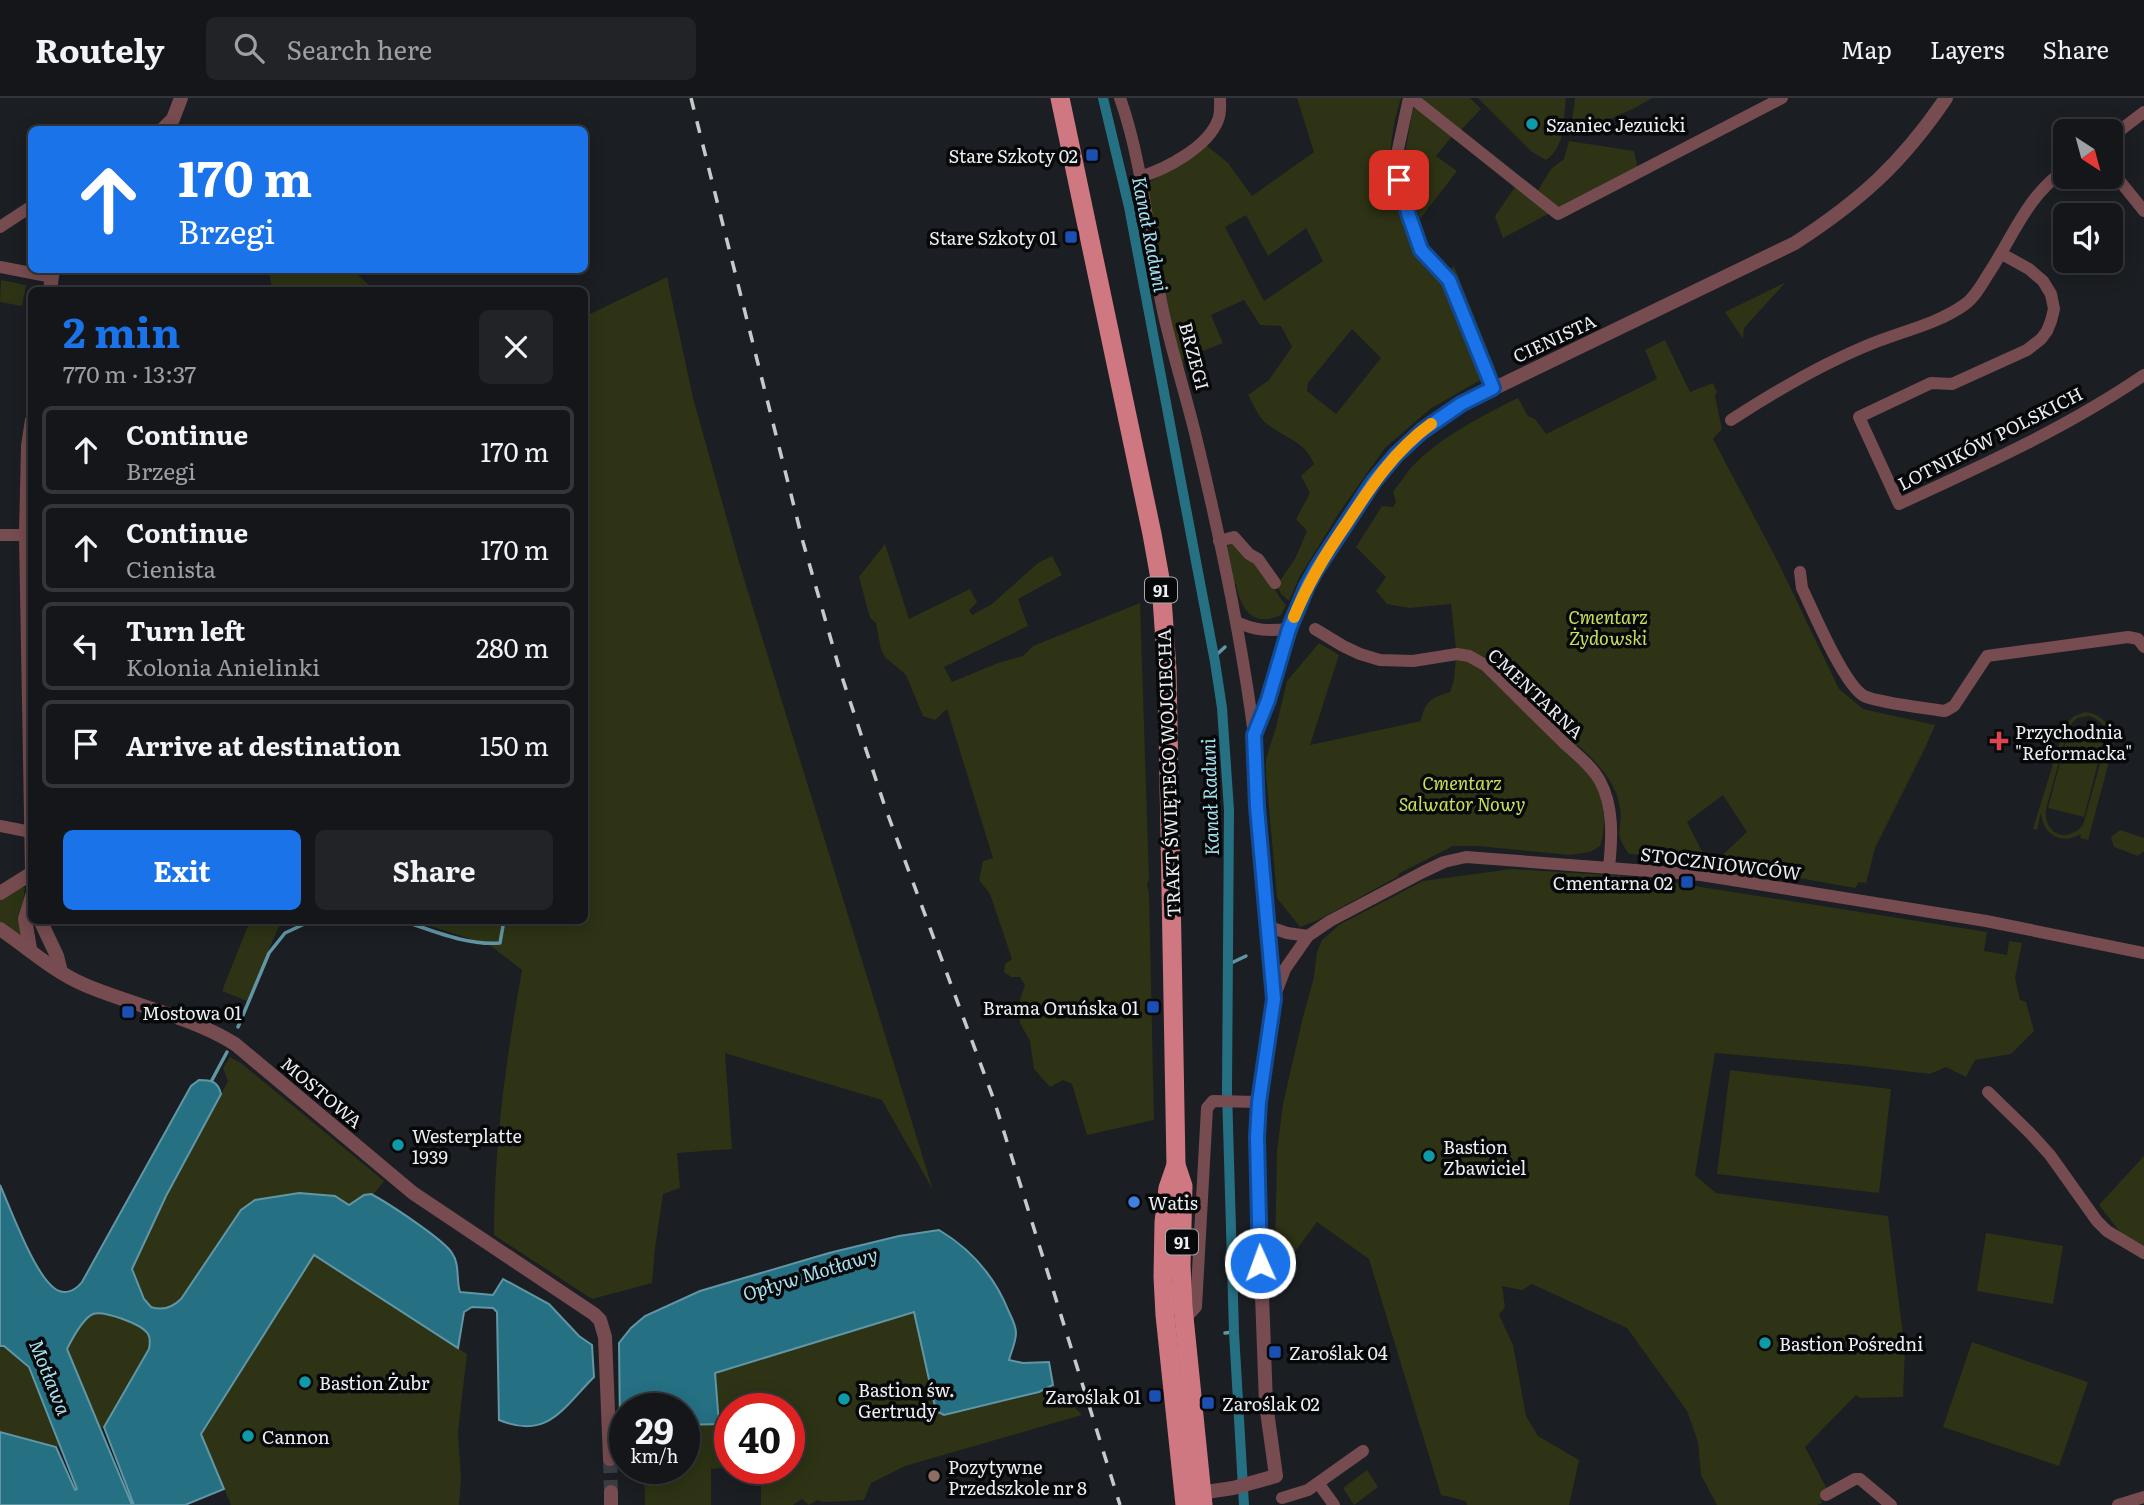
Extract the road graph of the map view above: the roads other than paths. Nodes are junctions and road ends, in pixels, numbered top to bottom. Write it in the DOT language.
graph roads {
  1 [pos="1060,98"];
  2 [pos="1120,98"];
  3 [pos="1220,98"];
  4 [pos="1410,98"];
  5 [pos="1782,98"];
  6 [pos="1946,98"];
  7 [pos="179,100"];
  8 [pos="2144,112"];
  9 [pos="166,126"];
  10 [pos="2123,128"];
  11 [pos="1140,177"];
  12 [pos="2053,178"];
  13 [pos="2123,185"];
  14 [pos="28,209"];
  15 [pos="2144,211"];
  16 [pos="0,227"];
  17 [pos="2002,254"];
  18 [pos="0,267"];
  19 [pos="52,279"];
  20 [pos="2144,374"];
  21 [pos="1493,388"];
  22 [pos="1731,420"];
  23 [pos="28,446"];
  24 [pos="0,535"];
  25 [pos="26,535"];
  26 [pos="1219,541"];
  27 [pos="1800,572"];
  28 [pos="1275,583"];
  29 [pos="1237,622"];
  30 [pos="1289,629"];
  31 [pos="1315,629"];
  32 [pos="2144,648"];
  33 [pos="28,654"];
  34 [pos="1254,735"];
  35 [pos="0,826"];
  36 [pos="28,831"];
  37 [pos="1609,867"];
  38 [pos="28,875"];
  39 [pos="0,893"];
  40 [pos="28,909"];
  41 [pos="42,924"];
  42 [pos="1268,926"];
  43 [pos="0,929"];
  44 [pos="1308,936"];
  45 [pos="30,949"];
  46 [pos="2144,953"];
  47 [pos="61,972"];
  48 [pos="1274,999"];
  49 [pos="1989,1092"];
  50 [pos="1259,1102"];
  51 [pos="1177,1165"];
  52 [pos="2144,1253"];
  53 [pos="1184,1320"];
  54 [pos="609,1428"];
  55 [pos="1363,1451"];
  56 [pos="1276,1476"];
  57 [pos="1319,1484"];
  58 [pos="1826,1495"];
  59 [pos="2144,1497"];
  60 [pos="1194,1499"];
  61 [pos="1283,1501"];
  62 [pos="1334,1505"];
  63 [pos="1891,1505"];
  64 [pos="2118,1505"];
  1 -- 51 [label="main road, TRAKT ŚWIĘTEGO WOJCIECHA / 91"];
  2 -- 11 [label="street, BRZEGI"];
  3 -- 11 [label="street"];
  4 -- 5 [label="street"];
  4 -- 21 [label="street"];
  6 -- 21 [label="street, CIENISTA"];
  7 -- 9 [label="street"];
  8 -- 10 [label="street"];
  11 -- 26 [label="street, BRZEGI"];
  12 -- 17 [label="street"];
  13 -- 15 [label="street"];
  14 -- 16 [label="street"];
  17 -- 20 [label="street, LOTNIKÓW POLSKICH"];
  17 -- 22 [label="street"];
  18 -- 19 [label="street"];
  21 -- 30 [label="street, CIENISTA"];
  23 -- 25 [label="street"];
  24 -- 25 [label="street"];
  25 -- 33 [label="street"];
  26 -- 28 [label="street"];
  26 -- 29 [label="street, BRZEGI"];
  27 -- 32 [label="street"];
  29 -- 30 [label="street"];
  29 -- 34 [label="street, BRZEGI"];
  30 -- 34 [label="street, CIENISTA"];
  31 -- 37 [label="street, CMENTARNA"];
  34 -- 42 [label="street, BRZEGI"];
  35 -- 36 [label="street"];
  37 -- 44 [label="street, STOCZNIOWCÓW"];
  37 -- 46 [label="street, STOCZNIOWCÓW"];
  38 -- 39 [label="street"];
  40 -- 45 [label="street"];
  41 -- 47 [label="street"];
  42 -- 44 [label="street"];
  42 -- 48 [label="street, BRZEGI"];
  43 -- 45 [label="street, MOSTOWA"];
  44 -- 48 [label="street, STOCZNIOWCÓW"];
  45 -- 47 [label="street, MOSTOWA"];
  47 -- 54 [label="street, MOSTOWA"];
  48 -- 50 [label="street, BRZEGI"];
  49 -- 52 [label="street"];
  50 -- 53 [label="street, TRAKT ŚWIĘTEGO WOJCIECHA"];
  50 -- 56 [label="street, BRZEGI"];
  51 -- 53 [label="main road, TRAKT ŚWIĘTEGO WOJCIECHA / 91"];
  51 -- 60 [label="main road, TRAKT ŚWIĘTEGO WOJCIECHA"];
  53 -- 60 [label="main road, TRAKT ŚWIĘTEGO WOJCIECHA / 91"];
  55 -- 57 [label="street"];
  56 -- 60 [label="street"];
  56 -- 61 [label="street"];
  57 -- 61 [label="street"];
  57 -- 62 [label="street"];
  58 -- 63 [label="street"];
  59 -- 64 [label="street"];
}
